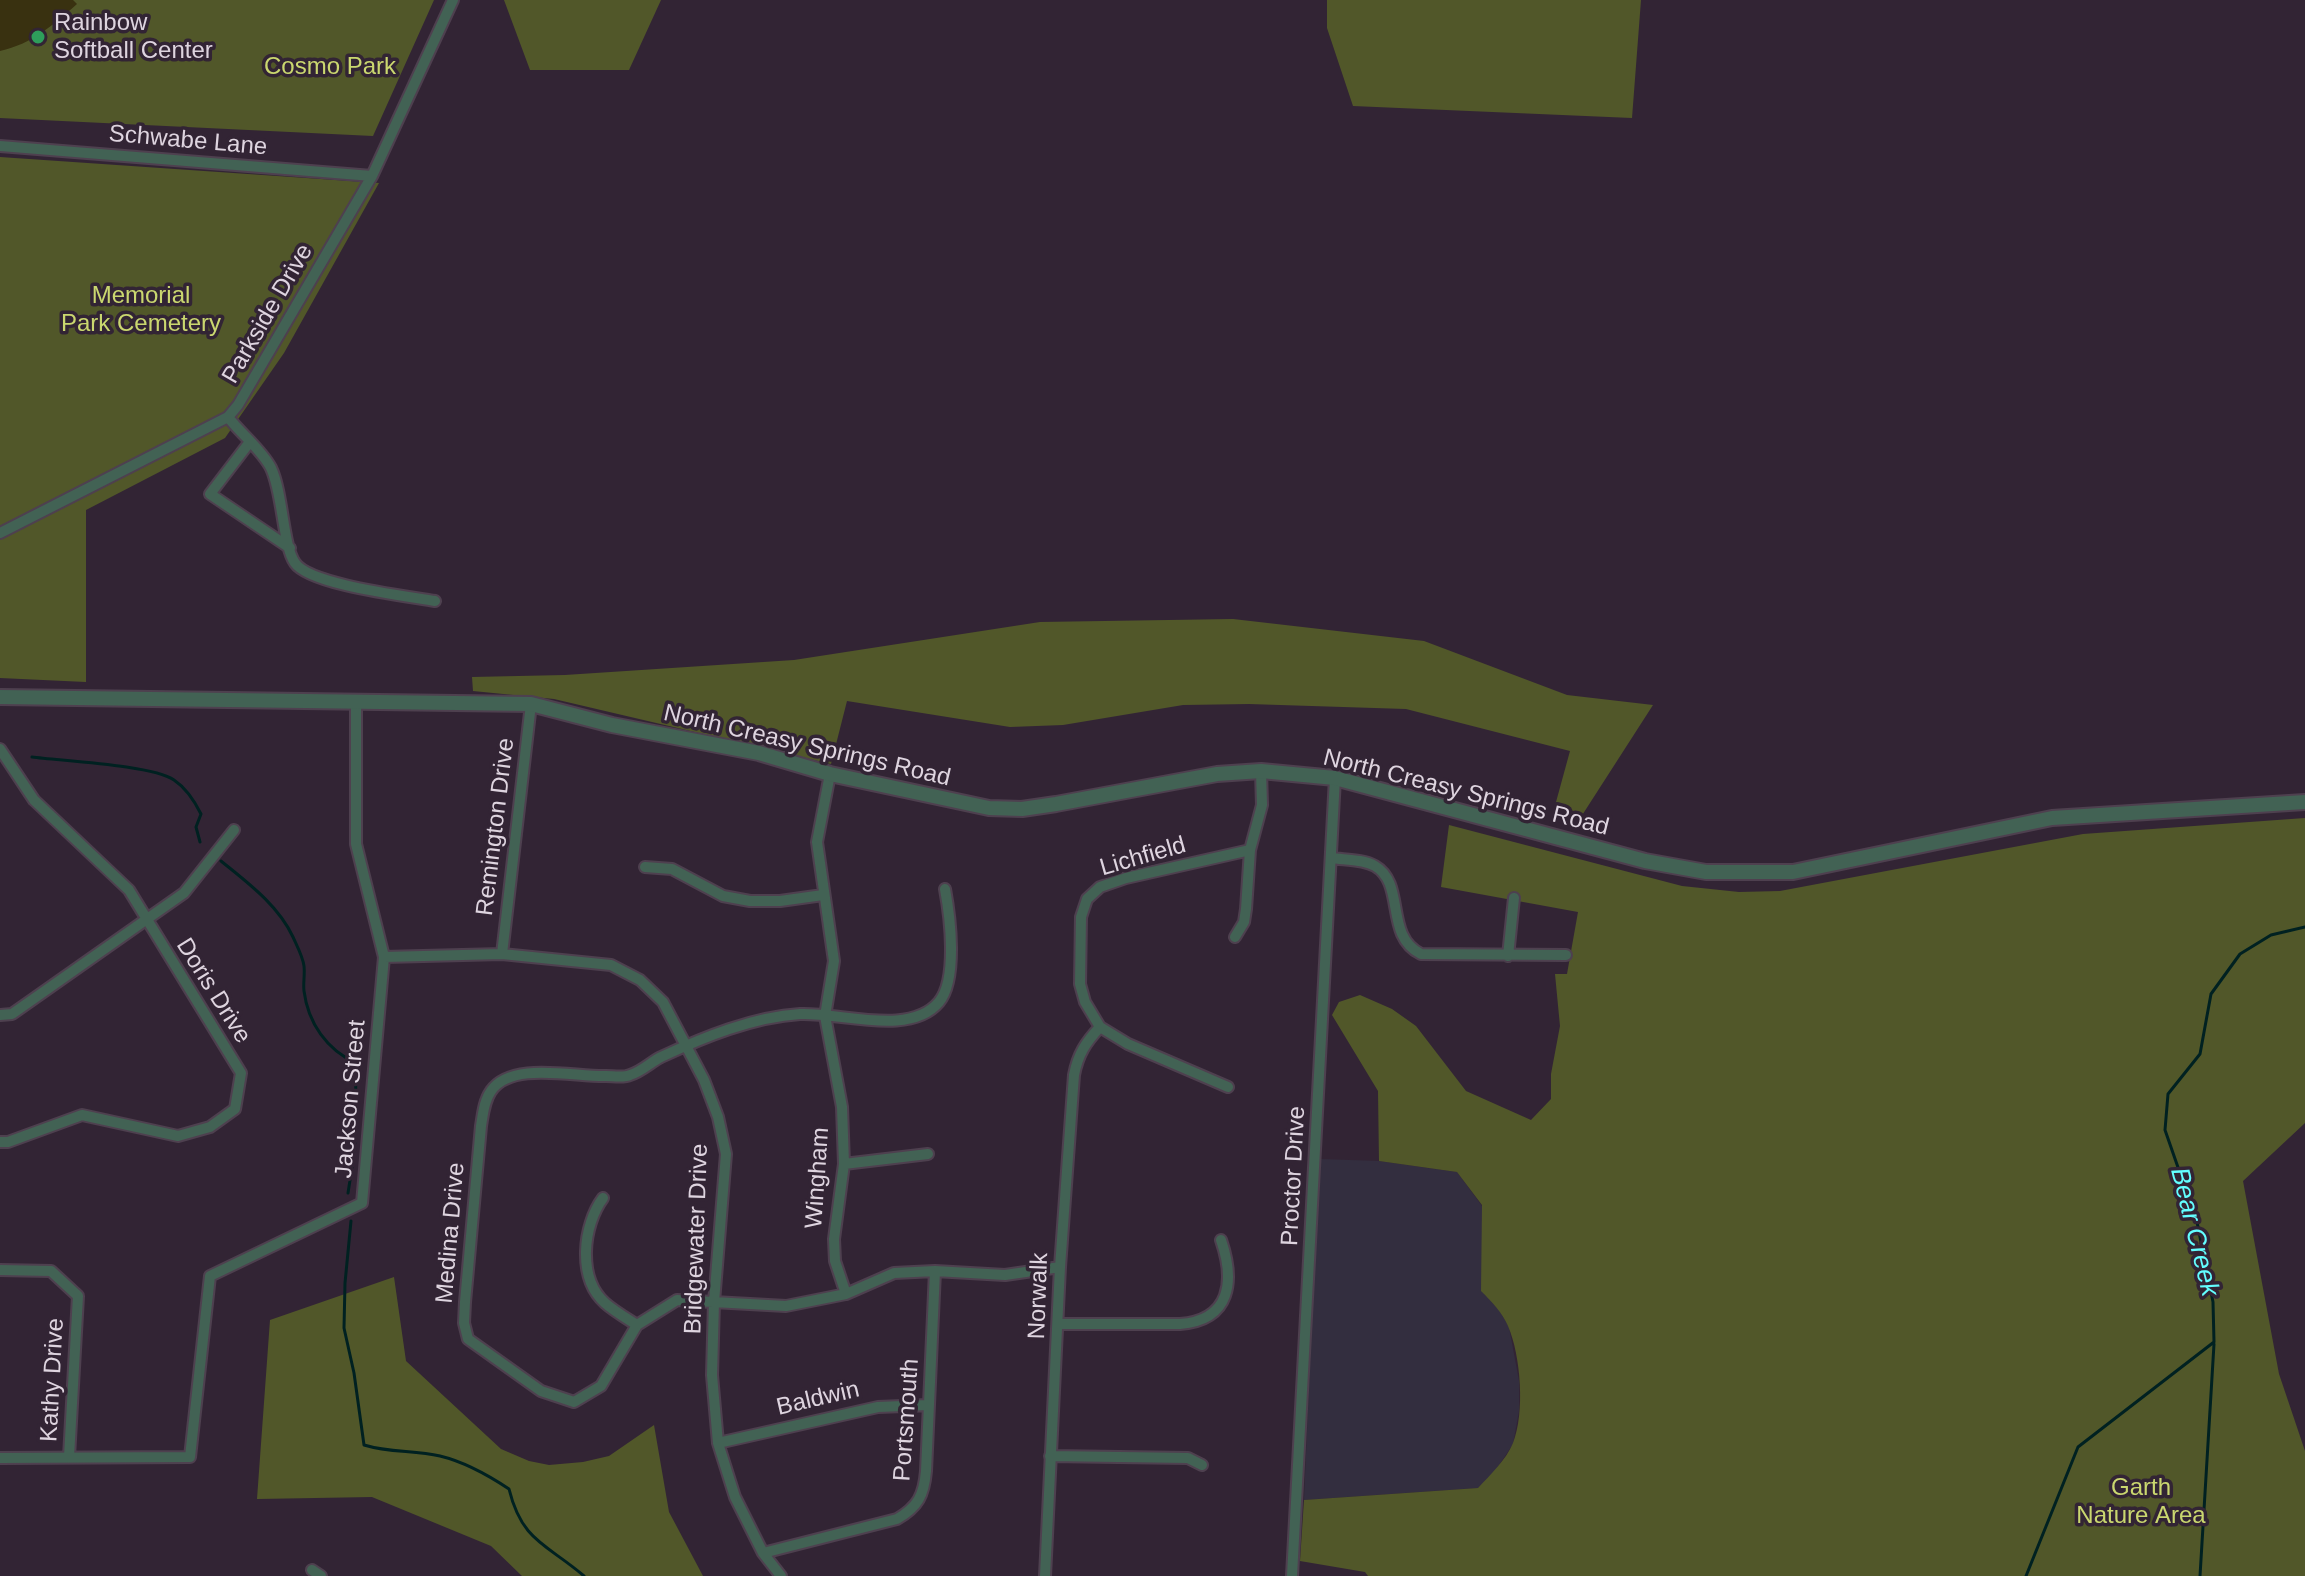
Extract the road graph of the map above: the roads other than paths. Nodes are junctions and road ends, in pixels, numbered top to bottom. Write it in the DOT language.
graph roads {
  1 [pos="453,0"];
  2 [pos="0,146"];
  3 [pos="372,176"];
  4 [pos="228,417"];
  5 [pos="249,443"];
  6 [pos="0,533"];
  7 [pos="290,548"];
  8 [pos="435,601"];
  9 [pos="0,697"];
  10 [pos="356,702"];
  11 [pos="531,704"];
  12 [pos="0,749"];
  13 [pos="1261,771"];
  14 [pos="830,774"];
  15 [pos="1335,778"];
  16 [pos="2305,802"];
  17 [pos="234,830"];
  18 [pos="1250,850"];
  19 [pos="1331,858"];
  20 [pos="645,867"];
  21 [pos="945,889"];
  22 [pos="823,895"];
  23 [pos="1514,898"];
  24 [pos="146,922"];
  25 [pos="1235,937"];
  26 [pos="502,954"];
  27 [pos="1566,955"];
  28 [pos="1508,956"];
  29 [pos="384,957"];
  30 [pos="0,1015"];
  31 [pos="825,1016"];
  32 [pos="1100,1027"];
  33 [pos="686,1045"];
  34 [pos="1228,1087"];
  35 [pos="0,1142"];
  36 [pos="928,1154"];
  37 [pos="844,1164"];
  38 [pos="603,1198"];
  39 [pos="1221,1240"];
  40 [pos="1060,1267"];
  41 [pos="0,1270"];
  42 [pos="935,1271"];
  43 [pos="846,1294"];
  44 [pos="714,1302"];
  45 [pos="1059,1324"];
  46 [pos="637,1325"];
  47 [pos="928,1405"];
  48 [pos="718,1443"];
  49 [pos="1050,1456"];
  50 [pos="69,1457"];
  51 [pos="0,1458"];
  52 [pos="1202,1465"];
  53 [pos="763,1553"];
  54 [pos="781,1576"];
  55 [pos="1045,1576"];
  56 [pos="1292,1576"];
  1 -- 3 [label="street, Parkside Drive"];
  2 -- 3 [label="street, Schwabe Lane"];
  3 -- 4 [label="street, Parkside Drive"];
  4 -- 5 [label="street"];
  4 -- 6 [label="street, Parkside Drive"];
  5 -- 7 [label="street"];
  5 -- 7 [label="street"];
  7 -- 8 [label="street"];
  9 -- 10 [label="street, North Creasy Springs Road"];
  10 -- 11 [label="street, North Creasy Springs Road"];
  10 -- 29 [label="street, Jackson Street"];
  11 -- 14 [label="street, North Creasy Springs Road"];
  11 -- 26 [label="street, Remington Drive"];
  12 -- 24 [label="street, Doris Drive"];
  13 -- 14 [label="street, North Creasy Springs Road"];
  13 -- 15 [label="street, North Creasy Springs Road"];
  13 -- 18 [label="street"];
  14 -- 22 [label="street, Wingham"];
  15 -- 16 [label="street, North Creasy Springs Road"];
  15 -- 19 [label="street, Proctor Drive"];
  17 -- 24 [label="street"];
  18 -- 25 [label="street"];
  18 -- 32 [label="street, Lichfield"];
  19 -- 28 [label="street"];
  19 -- 56 [label="street, Proctor Drive"];
  20 -- 22 [label="street"];
  21 -- 31 [label="street"];
  22 -- 31 [label="street, Wingham"];
  23 -- 28 [label="street"];
  24 -- 30 [label="street"];
  24 -- 35 [label="street, Doris Drive"];
  26 -- 29 [label="street, Bridgewater Drive"];
  26 -- 33 [label="street, Bridgewater Drive"];
  27 -- 28 [label="street"];
  29 -- 50 [label="street, Jackson Street"];
  31 -- 33 [label="street"];
  31 -- 37 [label="street, Wingham"];
  32 -- 34 [label="street"];
  32 -- 40 [label="street, Norwalk"];
  33 -- 44 [label="street, Bridgewater Drive"];
  33 -- 46 [label="street, Medina Drive"];
  36 -- 37 [label="street"];
  37 -- 43 [label="street, Wingham"];
  38 -- 46 [label="street"];
  39 -- 45 [label="street"];
  40 -- 42 [label="street"];
  40 -- 45 [label="street, Norwalk"];
  41 -- 50 [label="street, Kathy Drive"];
  42 -- 43 [label="street"];
  42 -- 47 [label="street, Portsmouth"];
  43 -- 44 [label="street"];
  44 -- 46 [label="street"];
  44 -- 48 [label="street, Bridgewater Drive"];
  45 -- 49 [label="street, Norwalk"];
  47 -- 48 [label="street, Baldwin"];
  47 -- 53 [label="street, Portsmouth"];
  48 -- 53 [label="street, Bridgewater Drive"];
  49 -- 52 [label="street"];
  49 -- 55 [label="street, Norwalk"];
  50 -- 51 [label="street, Jackson Street"];
  53 -- 54 [label="street, Bridgewater Drive"];
}
